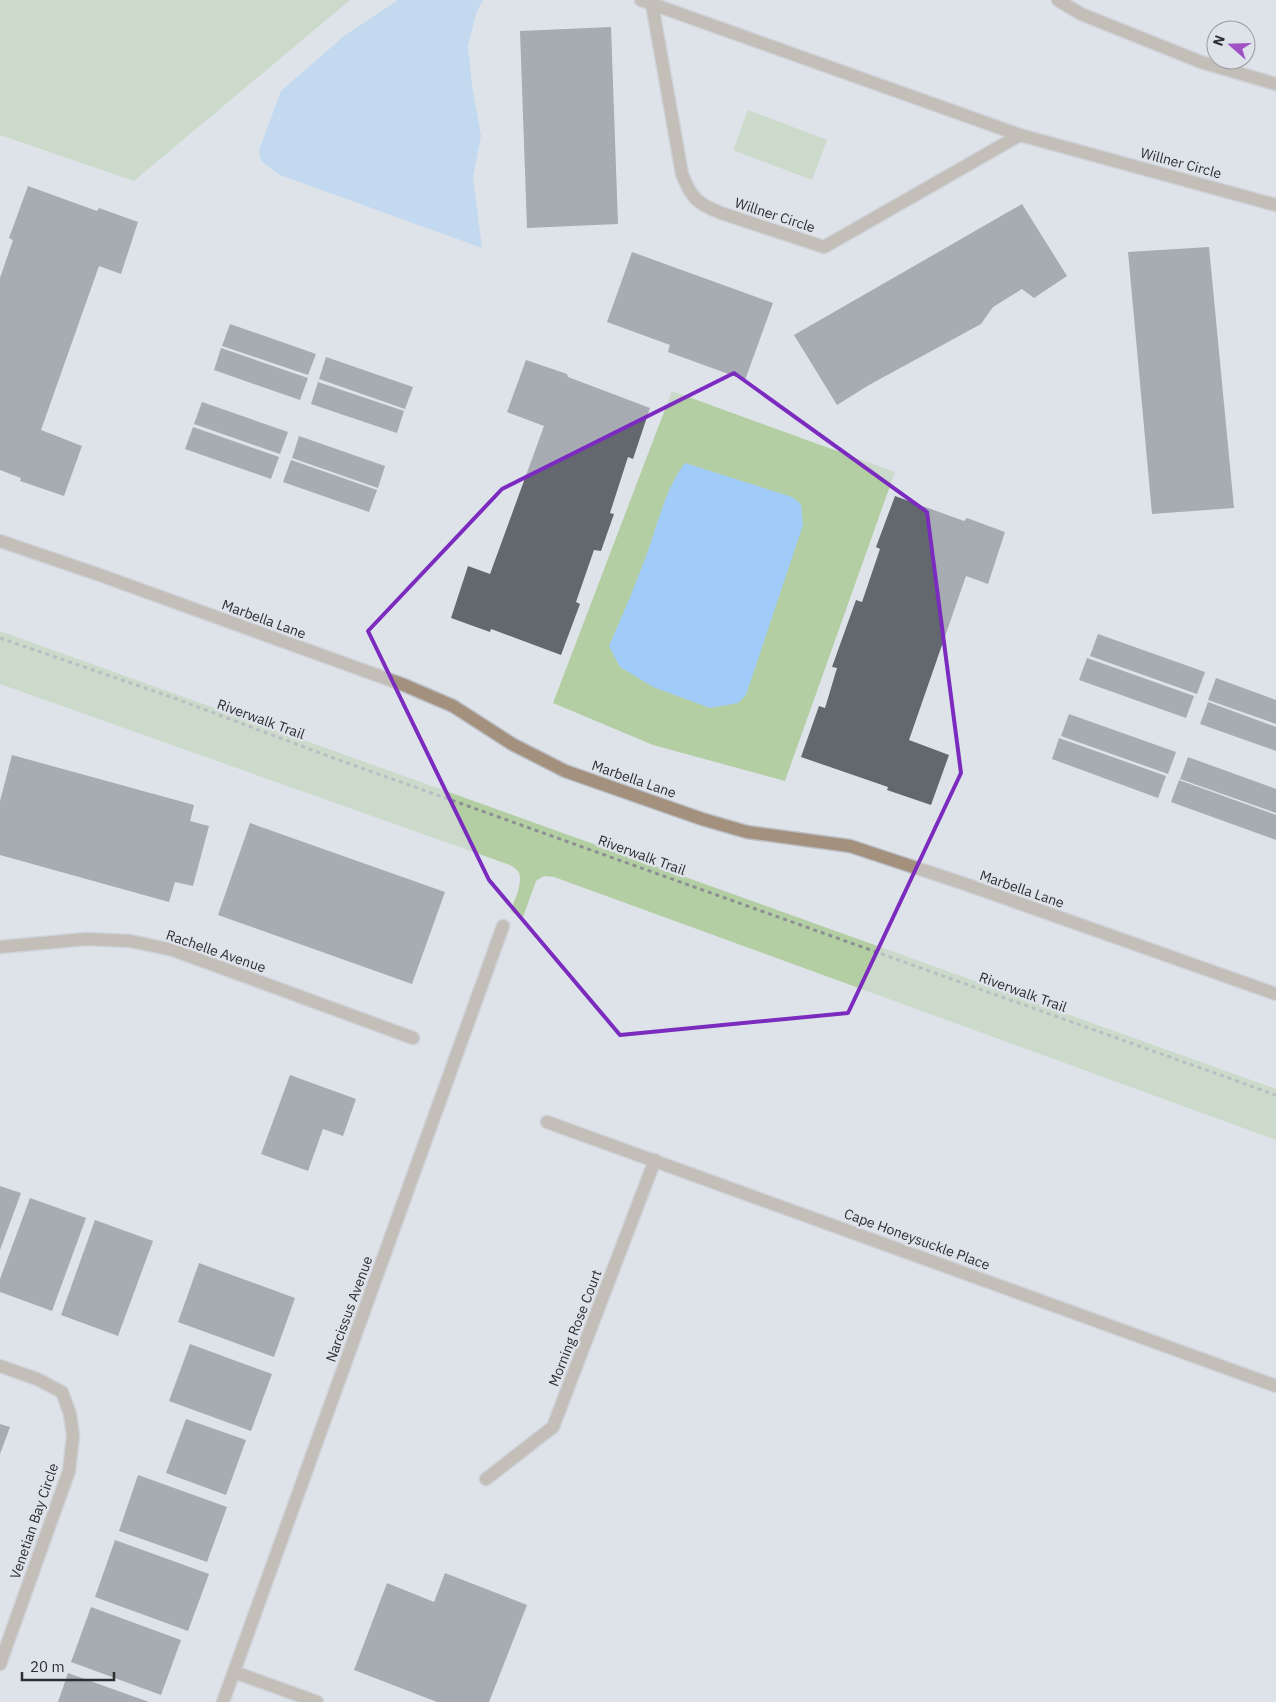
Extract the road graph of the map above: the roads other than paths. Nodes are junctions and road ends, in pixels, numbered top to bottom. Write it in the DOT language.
graph roads {
  1 [pos="1058,0"];
  2 [pos="647,2"];
  3 [pos="1276,84"];
  4 [pos="1020,135"];
  5 [pos="1276,205"];
  6 [pos="0,541"];
  7 [pos="502,926"];
  8 [pos="0,947"];
  9 [pos="1276,994"];
  10 [pos="413,1038"];
  11 [pos="547,1122"];
  12 [pos="655,1160"];
  13 [pos="0,1366"];
  14 [pos="1276,1386"];
  15 [pos="486,1479"];
  16 [pos="0,1664"];
  17 [pos="234,1672"];
  18 [pos="223,1702"];
  19 [pos="317,1702"];
  1 -- 3 [label="street"];
  2 -- 4 [label="street, Willner Circle"];
  2 -- 4 [label="street, Willner Circle"];
  4 -- 5 [label="street, Willner Circle"];
  6 -- 9 [label="street, Marbella Lane"];
  7 -- 17 [label="street, Narcissus Avenue"];
  8 -- 10 [label="street, Rachelle Avenue"];
  11 -- 12 [label="street, Cape Honeysuckle Place"];
  12 -- 14 [label="street, Cape Honeysuckle Place"];
  12 -- 15 [label="street, Morning Rose Court"];
  13 -- 16 [label="street, Venetian Bay Circle"];
  17 -- 18 [label="street, Narcissus Avenue"];
  17 -- 19 [label="street"];
}
